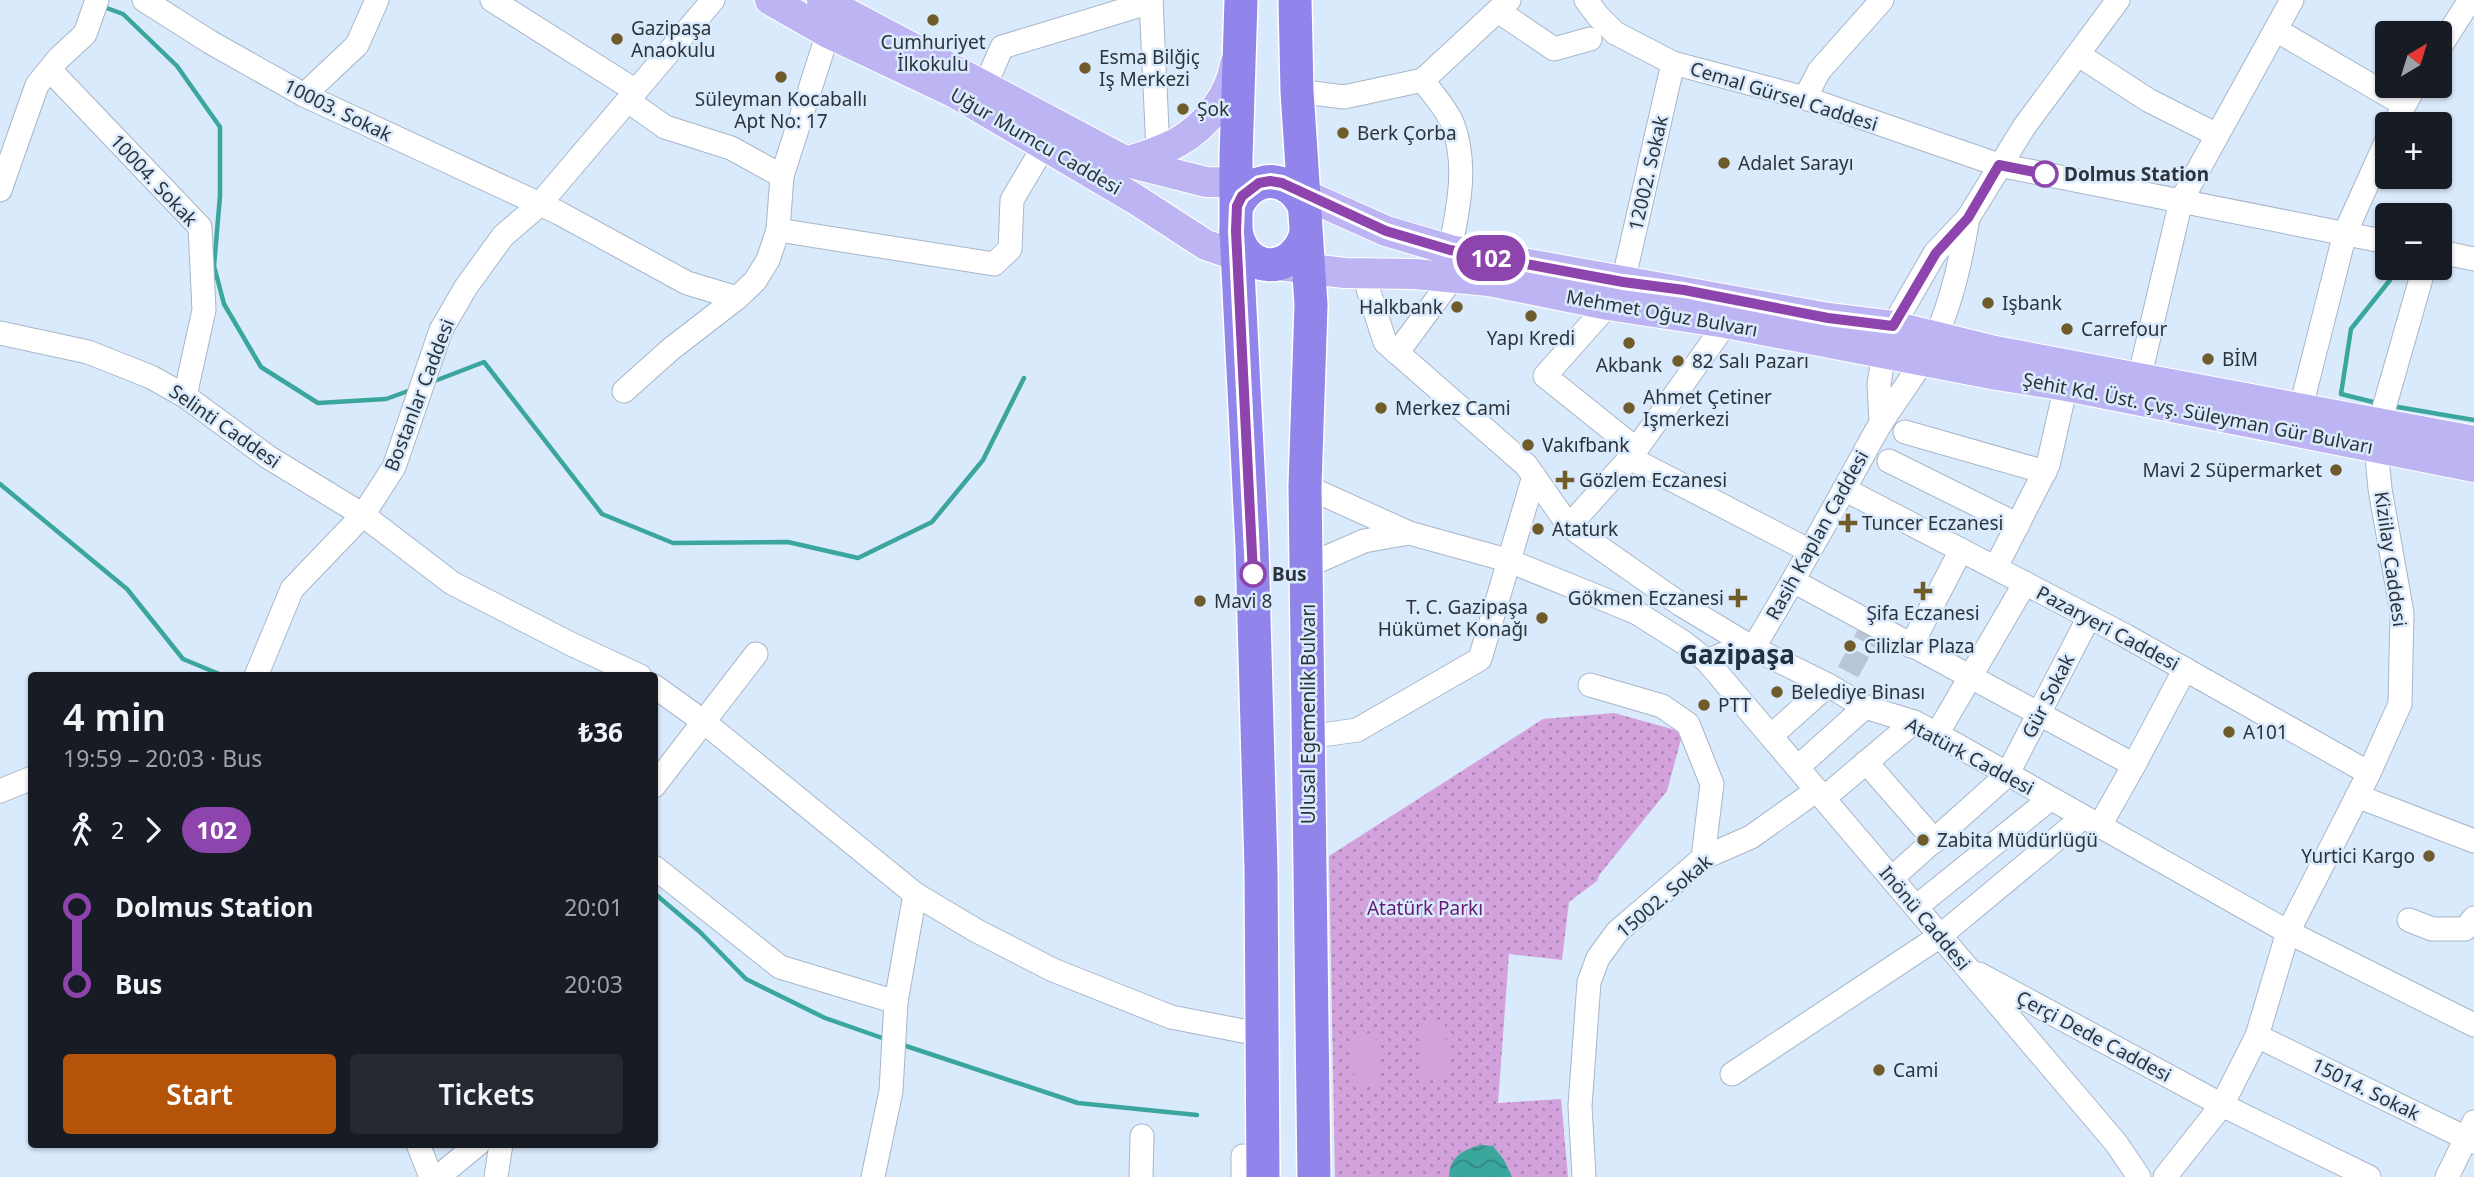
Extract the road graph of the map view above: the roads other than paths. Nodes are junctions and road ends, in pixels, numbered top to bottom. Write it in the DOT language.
graph roads {
  1 [pos="145,0"];
  2 [pos="377,0"];
  3 [pos="492,0"];
  4 [pos="713,0"];
  5 [pos="770,0"];
  6 [pos="1295,0"];
  7 [pos="1586,0"];
  8 [pos="1882,0"];
  9 [pos="2118,0"];
  10 [pos="2292,0"];
  11 [pos="2470,0"];
  12 [pos="1151,1"];
  13 [pos="95,5"];
  14 [pos="1503,5"];
  15 [pos="811,6"];
  16 [pos="1241,13"];
  17 [pos="2452,28"];
  18 [pos="2276,30"];
  19 [pos="828,33"];
  20 [pos="1590,39"];
  21 [pos="2079,55"];
  22 [pos="1673,63"];
  23 [pos="50,70"];
  24 [pos="1423,80"];
  25 [pos="985,88"];
  26 [pos="1297,91"];
  27 [pos="304,95"];
  28 [pos="632,96"];
  29 [pos="1805,98"];
  30 [pos="2404,105"];
  31 [pos="2217,135"];
  32 [pos="1044,146"];
  33 [pos="1158,151"];
  34 [pos="1126,162"];
  35 [pos="1999,165"];
  36 [pos="2375,166"];
  37 [pos="782,176"];
  38 [pos="0,190"];
  39 [pos="2181,201"];
  40 [pos="539,205"];
  41 [pos="1302,206"];
  42 [pos="1968,218"];
  43 [pos="1249,227"];
  44 [pos="778,230"];
  45 [pos="2344,233"];
  46 [pos="2375,239"];
  47 [pos="2452,254"];
  48 [pos="2474,259"];
  49 [pos="1452,263"];
  50 [pos="1310,269"];
  51 [pos="2421,280"];
  52 [pos="1368,289"];
  53 [pos="1616,293"];
  54 [pos="737,298"];
  55 [pos="1726,323"];
  56 [pos="0,332"];
  57 [pos="1888,339"];
  58 [pos="1930,348"];
  59 [pos="1397,353"];
  60 [pos="2068,376"];
  61 [pos="2139,379"];
  62 [pos="624,391"];
  63 [pos="185,396"];
  64 [pos="2383,418"];
  65 [pos="2298,419"];
  66 [pos="1881,423"];
  67 [pos="1905,432"];
  68 [pos="2474,441"];
  69 [pos="1633,453"];
  70 [pos="1889,461"];
  71 [pos="2474,467"];
  72 [pos="2045,472"];
  73 [pos="1534,476"];
  74 [pos="1305,486"];
  75 [pos="1844,489"];
  76 [pos="363,515"];
  77 [pos="2018,525"];
  78 [pos="1569,526"];
  79 [pos="1409,533"];
  80 [pos="1961,550"];
  81 [pos="1810,551"];
  82 [pos="1507,561"];
  83 [pos="1307,566"];
  84 [pos="1996,567"];
  85 [pos="1793,581"];
  86 [pos="2025,583"];
  87 [pos="2089,617"];
  88 [pos="1911,646"];
  89 [pos="1753,648"];
  90 [pos="756,654"];
  91 [pos="1707,661"];
  92 [pos="2185,669"];
  93 [pos="258,672"];
  94 [pos="631,672"];
  95 [pos="1969,678"];
  96 [pos="1838,682"];
  97 [pos="1590,685"];
  98 [pos="658,689"];
  99 [pos="1866,707"];
  100 [pos="2039,713"];
  101 [pos="704,722"];
  102 [pos="1914,722"];
  103 [pos="1937,734"];
  104 [pos="1771,736"];
  105 [pos="1308,737"];
  106 [pos="1866,762"];
  107 [pos="2134,765"];
  108 [pos="1798,767"];
  109 [pos="2369,773"];
  110 [pos="2007,775"];
  111 [pos="28,780"];
  112 [pos="658,781"];
  113 [pos="0,791"];
  114 [pos="1820,794"];
  115 [pos="2357,796"];
  116 [pos="2050,799"];
  117 [pos="2091,823"];
  118 [pos="1935,841"];
  119 [pos="2474,841"];
  120 [pos="1703,858"];
  121 [pos="658,870"];
  122 [pos="1892,878"];
  123 [pos="915,894"];
  124 [pos="1916,907"];
  125 [pos="2474,918"];
  126 [pos="2409,920"];
  127 [pos="2288,932"];
  128 [pos="1940,936"];
  129 [pos="1967,967"];
  130 [pos="896,1002"];
  131 [pos="2474,1025"];
  132 [pos="1262,1032"];
  133 [pos="2257,1036"];
  134 [pos="1732,1074"];
  135 [pos="2222,1105"];
  136 [pos="2471,1134"];
  137 [pos="1142,1136"];
  138 [pos="420,1148"];
  139 [pos="473,1148"];
  140 [pos="500,1148"];
  141 [pos="1250,1170"];
  142 [pos="431,1177"];
  143 [pos="438,1177"];
  144 [pos="496,1177"];
  145 [pos="873,1177"];
  146 [pos="1140,1177"];
  147 [pos="1314,1177"];
  148 [pos="1584,1177"];
  149 [pos="2140,1177"];
  150 [pos="2165,1177"];
  151 [pos="2369,1177"];
  152 [pos="2447,1177"];
  1 -- 27 [label="street, 10003. Sokak"];
  2 -- 27 [label="street"];
  3 -- 28 [label="street"];
  4 -- 28 [label="street, Bostanlar Caddesi"];
  5 -- 15 [label="main road, Uğur Mumcu Caddesi"];
  6 -- 26 [label="highway, Ulusal Egemenlik Bulvarı"];
  7 -- 22 [label="street, Cemal Gürsel Caddesi"];
  8 -- 29 [label="street"];
  9 -- 21 [label="street, Rasih Kaplan Caddesi"];
  10 -- 18 [label="street"];
  11 -- 17 [label="street"];
  12 -- 25 [label="street"];
  12 -- 33 [label="street"];
  13 -- 23 [label="street"];
  14 -- 20 [label="street"];
  14 -- 24 [label="street"];
  15 -- 19 [label="main road, Uğur Mumcu Caddesi"];
  15 -- 25 [label="main road, Uğur Mumcu Caddesi"];
  16 -- 33 [label="main road, Uğur Mumcu Caddesi"];
  16 -- 43 [label="highway"];
  18 -- 30 [label="street"];
  18 -- 31 [label="street"];
  19 -- 32 [label="main road, Uğur Mumcu Caddesi"];
  19 -- 37 [label="street"];
  21 -- 31 [label="street"];
  21 -- 35 [label="street, Rasih Kaplan Caddesi"];
  22 -- 29 [label="street, Cemal Gürsel Caddesi"];
  22 -- 53 [label="street, 12002. Sokak"];
  23 -- 38 [label="street"];
  23 -- 63 [label="street, 10004. Sokak"];
  24 -- 26 [label="street"];
  24 -- 49 [label="street"];
  25 -- 34 [label="main road, Uğur Mumcu Caddesi"];
  26 -- 41 [label="highway, Ulusal Egemenlik Bulvarı"];
  27 -- 40 [label="street, 10003. Sokak"];
  28 -- 37 [label="street"];
  28 -- 40 [label="street, Bostanlar Caddesi"];
  29 -- 35 [label="street, Cemal Gürsel Caddesi"];
  31 -- 39 [label="street"];
  32 -- 43 [label="main road, Uğur Mumcu Caddesi"];
  32 -- 44 [label="street"];
  33 -- 34 [label="main road, Uğur Mumcu Caddesi"];
  34 -- 43 [label="main road, Uğur Mumcu Caddesi"];
  35 -- 39 [label="street, Cemal Gürsel Caddesi"];
  35 -- 42 [label="street, Rasih Kaplan Caddesi"];
  36 -- 45 [label="street"];
  37 -- 44 [label="street"];
  39 -- 45 [label="street, Cemal Gürsel Caddesi"];
  39 -- 61 [label="street"];
  40 -- 54 [label="street, 10003. Sokak"];
  40 -- 76 [label="street, Bostanlar Caddesi"];
  41 -- 43 [label="highway"];
  41 -- 43 [label="highway"];
  41 -- 49 [label="main road, Mehmet Oğuz Bulvarı"];
  41 -- 50 [label="highway, Ulusal Egemenlik Bulvarı"];
  42 -- 57 [label="street, Rasih Kaplan Caddesi"];
  42 -- 58 [label="street, Rasih Kaplan Caddesi"];
  43 -- 50 [label="main road, Mehmet Oğuz Bulvarı"];
  43 -- 132 [label="highway"];
  44 -- 54 [label="street"];
  45 -- 46 [label="street, Cemal Gürsel Caddesi"];
  45 -- 65 [label="street"];
  47 -- 48 [label="street"];
  49 -- 50 [label="main road, Mehmet Oğuz Bulvarı"];
  49 -- 53 [label="main road, Mehmet Oğuz Bulvarı"];
  49 -- 59 [label="street"];
  50 -- 74 [label="highway, Ulusal Egemenlik Bulvarı"];
  51 -- 64 [label="street"];
  52 -- 59 [label="street, Atatürk Caddesi"];
  53 -- 55 [label="main road, Mehmet Oğuz Bulvarı"];
  53 -- 57 [label="main road, Mehmet Oğuz Bulvarı"];
  53 -- 69 [label="street"];
  54 -- 62 [label="street"];
  55 -- 57 [label="main road, Mehmet Oğuz Bulvarı"];
  55 -- 69 [label="street"];
  56 -- 63 [label="street, Selinti Caddesi"];
  57 -- 58 [label="main road, Mehmet Oğuz Bulvarı"];
  57 -- 66 [label="street, Rasih Kaplan Caddesi"];
  58 -- 60 [label="main road, Şehit Kd. Üst. Çvş. Süleyman Gür Bulvarı"];
  58 -- 66 [label="street, Rasih Kaplan Caddesi"];
  59 -- 73 [label="street, Atatürk Caddesi"];
  60 -- 61 [label="main road, Şehit Kd. Üst. Çvş. Süleyman Gür Bulvarı"];
  60 -- 65 [label="main road, Şehit Kd. Üst. Çvş. Süleyman Gür Bulvarı"];
  60 -- 72 [label="street"];
  61 -- 65 [label="main road, Şehit Kd. Üst. Çvş. Süleyman Gür Bulvarı"];
  63 -- 76 [label="street, Selinti Caddesi"];
  64 -- 65 [label="main road, Şehit Kd. Üst. Çvş. Süleyman Gür Bulvarı"];
  64 -- 68 [label="main road, Şehit Kd. Üst. Çvş. Süleyman Gür Bulvarı"];
  64 -- 71 [label="main road, Şehit Kd. Üst. Çvş. Süleyman Gür Bulvarı"];
  64 -- 109 [label="street, Kiziilay Caddesi"];
  66 -- 75 [label="street, Rasih Kaplan Caddesi"];
  67 -- 72 [label="street"];
  69 -- 78 [label="street"];
  69 -- 81 [label="street"];
  70 -- 77 [label="street"];
  72 -- 77 [label="street"];
  73 -- 78 [label="street, Atatürk Caddesi"];
  73 -- 82 [label="street"];
  74 -- 79 [label="street, Inönü Caddesi"];
  74 -- 83 [label="highway, Ulusal Egemenlik Bulvarı"];
  75 -- 80 [label="street, Pazaryeri Caddesi"];
  75 -- 81 [label="street, Rasih Kaplan Caddesi"];
  76 -- 93 [label="street, Bostanlar Caddesi"];
  76 -- 94 [label="street, Selinti Caddesi"];
  77 -- 84 [label="street"];
  78 -- 89 [label="street, Atatürk Caddesi"];
  79 -- 82 [label="street, Inönü Caddesi"];
  79 -- 83 [label="street"];
  80 -- 84 [label="street, Pazaryeri Caddesi"];
  80 -- 88 [label="street"];
  81 -- 85 [label="street, Rasih Kaplan Caddesi"];
  82 -- 91 [label="street, Inönü Caddesi"];
  82 -- 105 [label="street"];
  83 -- 105 [label="highway, Ulusal Egemenlik Bulvarı"];
  84 -- 86 [label="street, Pazaryeri Caddesi"];
  85 -- 88 [label="street"];
  85 -- 89 [label="street, Rasih Kaplan Caddesi"];
  86 -- 87 [label="street, Pazaryeri Caddesi"];
  86 -- 95 [label="street"];
  87 -- 92 [label="street, Pazaryeri Caddesi"];
  87 -- 100 [label="street, Gür Sokak"];
  88 -- 95 [label="street"];
  89 -- 91 [label="street"];
  89 -- 96 [label="street, Atatürk Caddesi"];
  90 -- 101 [label="street"];
  91 -- 104 [label="street, Inönü Caddesi"];
  92 -- 107 [label="street"];
  92 -- 109 [label="street, Pazaryeri Caddesi"];
  95 -- 100 [label="street"];
  95 -- 103 [label="street"];
  96 -- 99 [label="street, Atatürk Caddesi"];
  96 -- 104 [label="street"];
  97 -- 120 [label="street"];
  98 -- 101 [label="street"];
  99 -- 102 [label="street, Atatürk Caddesi"];
  99 -- 108 [label="street"];
  100 -- 107 [label="street"];
  100 -- 110 [label="street, Gür Sokak"];
  101 -- 112 [label="street"];
  101 -- 123 [label="street"];
  102 -- 103 [label="street, Atatürk Caddesi"];
  102 -- 106 [label="street, 15002. Sokak"];
  103 -- 110 [label="street, Atatürk Caddesi"];
  104 -- 108 [label="street, Inönü Caddesi"];
  105 -- 147 [label="highway, Ulusal Egemenlik Bulvarı"];
  106 -- 114 [label="street, 15002. Sokak"];
  106 -- 118 [label="street"];
  107 -- 117 [label="street"];
  108 -- 114 [label="street, Inönü Caddesi"];
  109 -- 115 [label="street, Kiziilay Caddesi"];
  110 -- 116 [label="street, Atatürk Caddesi"];
  110 -- 118 [label="street"];
  111 -- 113 [label="street"];
  114 -- 120 [label="street, 15002. Sokak"];
  114 -- 122 [label="street, Inönü Caddesi"];
  115 -- 119 [label="street"];
  115 -- 127 [label="street, Kiziilay Caddesi"];
  116 -- 117 [label="street, Atatürk Caddesi"];
  116 -- 124 [label="street"];
  117 -- 127 [label="street, Atatürk Caddesi"];
  117 -- 128 [label="street"];
  118 -- 122 [label="street"];
  120 -- 148 [label="street, 15002. Sokak"];
  121 -- 130 [label="street"];
  122 -- 124 [label="street, Inönü Caddesi"];
  123 -- 130 [label="street"];
  123 -- 132 [label="street"];
  124 -- 128 [label="street, Inönü Caddesi"];
  125 -- 126 [label="street"];
  127 -- 131 [label="street, Atatürk Caddesi"];
  127 -- 133 [label="street, Kiziilay Caddesi"];
  128 -- 129 [label="street, Inönü Caddesi"];
  128 -- 134 [label="street"];
  129 -- 135 [label="street, Çerçi Dede Caddesi"];
  129 -- 149 [label="street, Inönü Caddesi"];
  130 -- 145 [label="street"];
  132 -- 141 [label="highway"];
  133 -- 135 [label="street, Kiziilay Caddesi"];
  133 -- 136 [label="street, 15014. Sokak"];
  135 -- 150 [label="street, Kiziilay Caddesi"];
  135 -- 151 [label="street, Çerçi Dede Caddesi"];
  136 -- 152 [label="street"];
  137 -- 146 [label="street"];
  138 -- 142 [label="street"];
  139 -- 143 [label="street"];
  140 -- 144 [label="street"];
}
